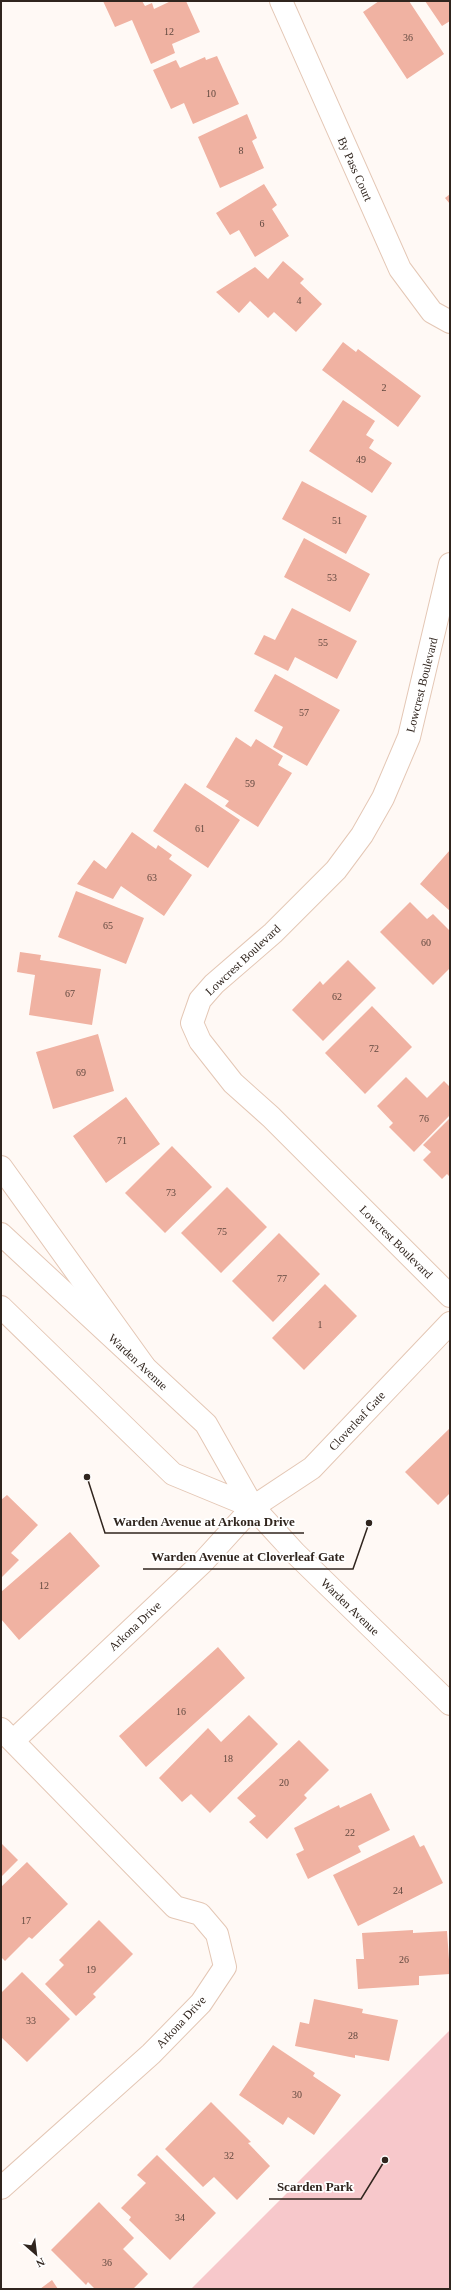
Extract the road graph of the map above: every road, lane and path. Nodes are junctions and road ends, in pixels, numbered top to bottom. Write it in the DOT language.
graph roads {
  1 [pos="281,1"];
  2 [pos="450,322"];
  3 [pos="450,564"];
  4 [pos="1,1167"];
  5 [pos="1,1234"];
  6 [pos="450,1296"];
  7 [pos="1,1307"];
  8 [pos="450,1323"];
  9 [pos="144,1366"];
  10 [pos="253,1507"];
  11 [pos="450,1704"];
  12 [pos="7,1735"];
  13 [pos="1,2188"];
  1 -- 2 [label="main road, By Pass Court"];
  3 -- 6 [label="main road, Lowcrest Boulevard"];
  4 -- 9 [label="main road"];
  5 -- 9 [label="main road, Warden Avenue"];
  7 -- 10 [label="main road, Warden Avenue"];
  8 -- 10 [label="main road, Cloverleaf Gate"];
  9 -- 10 [label="main road, Warden Avenue"];
  10 -- 11 [label="main road, Warden Avenue"];
  10 -- 12 [label="main road, Arkona Drive"];
  12 -- 13 [label="main road, Arkona Drive"];
}
